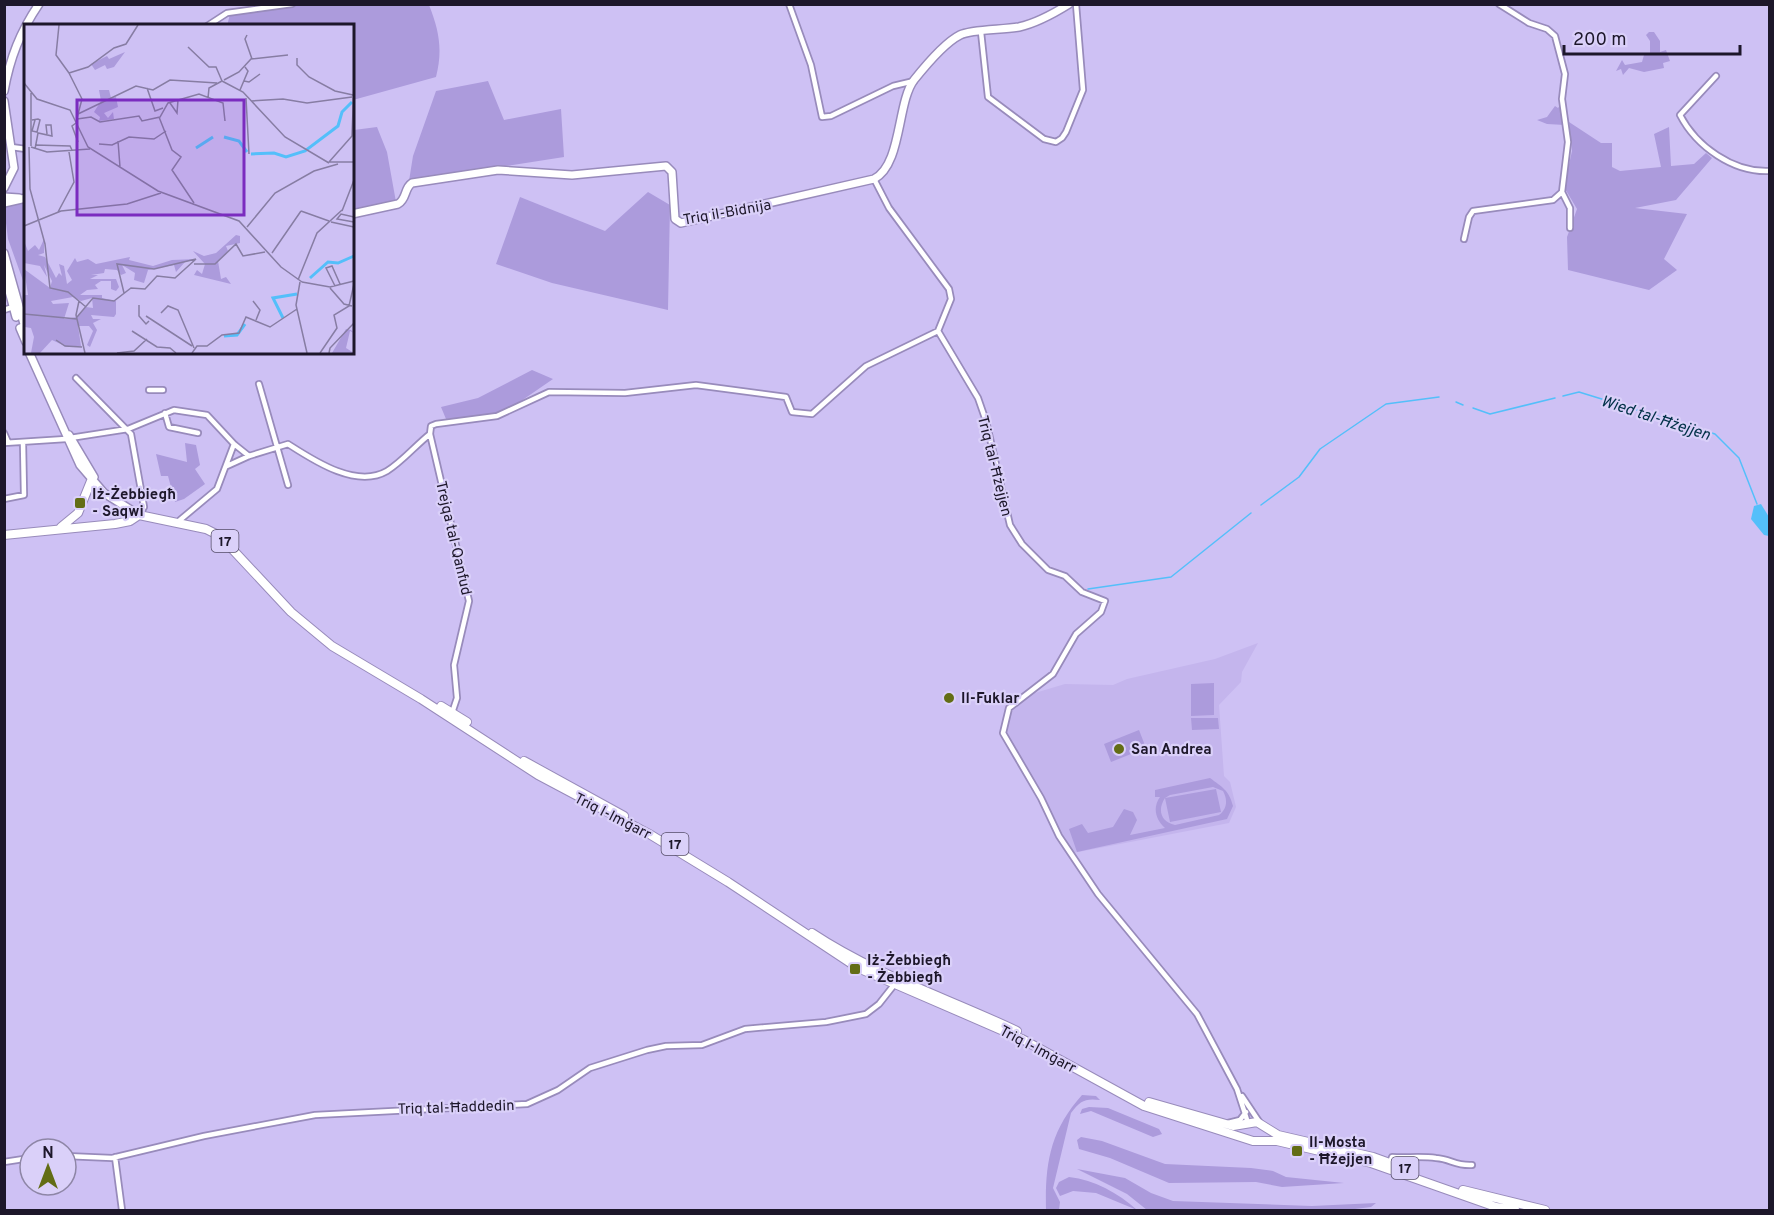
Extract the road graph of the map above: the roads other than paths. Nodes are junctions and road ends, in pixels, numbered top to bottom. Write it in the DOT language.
graph roads {
  1 [pos="39,4"];
  2 [pos="292,4"];
  3 [pos="789,4"];
  4 [pos="1069,4"];
  5 [pos="1076,4"];
  6 [pos="1499,4"];
  7 [pos="26,24"];
  8 [pos="210,24"];
  9 [pos="24,27"];
  10 [pos="981,32"];
  11 [pos="1716,76"];
  12 [pos="914,81"];
  13 [pos="4,91"];
  14 [pos="4,101"];
  15 [pos="11,147"];
  16 [pos="24,149"];
  17 [pos="1770,171"];
  18 [pos="873,179"];
  19 [pos="7,181"];
  20 [pos="4,188"];
  21 [pos="1562,192"];
  22 [pos="4,197"];
  23 [pos="23,198"];
  24 [pos="4,202"];
  25 [pos="354,214"];
  26 [pos="1570,228"];
  27 [pos="1464,239"];
  28 [pos="4,253"];
  29 [pos="4,272"];
  30 [pos="7,292"];
  31 [pos="24,302"];
  32 [pos="14,303"];
  33 [pos="4,310"];
  34 [pos="24,327"];
  35 [pos="938,331"];
  36 [pos="24,336"];
  37 [pos="33,354"];
  38 [pos="76,378"];
  39 [pos="259,384"];
  40 [pos="149,390"];
  41 [pos="163,390"];
  42 [pos="165,413"];
  43 [pos="128,429"];
  44 [pos="4,433"];
  45 [pos="198,433"];
  46 [pos="430,434"];
  47 [pos="68,438"];
  48 [pos="22,441"];
  49 [pos="6,442"];
  50 [pos="234,444"];
  51 [pos="277,449"];
  52 [pos="249,456"];
  53 [pos="227,466"];
  54 [pos="92,481"];
  55 [pos="288,485"];
  56 [pos="4,499"];
  57 [pos="78,513"];
  58 [pos="141,514"];
  59 [pos="180,520"];
  60 [pos="86,526"];
  61 [pos="57,529"];
  62 [pos="4,535"];
  63 [pos="452,712"];
  64 [pos="894,985"];
  65 [pos="1237,1089"];
  66 [pos="1246,1112"];
  67 [pos="1247,1123"];
  68 [pos="1225,1124"];
  69 [pos="1262,1126"];
  70 [pos="1247,1137"];
  71 [pos="1258,1140"];
  72 [pos="78,1156"];
  73 [pos="115,1157"];
  74 [pos="1390,1162"];
  75 [pos="1473,1165"];
  76 [pos="122,1210"];
  77 [pos="1515,1210"];
  78 [pos="1545,1210"];
  1 -- 7 [label="street"];
  2 -- 8 [label="street"];
  3 -- 12 [label="street"];
  4 -- 10 [label="street"];
  5 -- 10 [label="street"];
  6 -- 21 [label="street"];
  9 -- 13 [label="street"];
  10 -- 12 [label="street"];
  11 -- 17 [label="street"];
  12 -- 18 [label="street"];
  14 -- 15 [label="street"];
  15 -- 16 [label="street"];
  15 -- 19 [label="street"];
  18 -- 25 [label="street, Triq il-Bidnija"];
  18 -- 35 [label="street"];
  19 -- 20 [label="street"];
  21 -- 26 [label="street"];
  21 -- 27 [label="street"];
  22 -- 23 [label="street"];
  23 -- 24 [label="street"];
  28 -- 32 [label="street"];
  29 -- 30 [label="street"];
  30 -- 32 [label="street"];
  31 -- 32 [label="street"];
  32 -- 33 [label="street"];
  32 -- 34 [label="street"];
  32 -- 36 [label="street"];
  35 -- 46 [label="street"];
  35 -- 65 [label="street, Triq tal-Ħżejjen"];
  37 -- 47 [label="street"];
  38 -- 43 [label="street"];
  39 -- 51 [label="street"];
  40 -- 41 [label="street"];
  42 -- 43 [label="street"];
  42 -- 45 [label="street"];
  42 -- 50 [label="street"];
  43 -- 47 [label="street"];
  43 -- 58 [label="street"];
  44 -- 49 [label="street"];
  46 -- 51 [label="street"];
  46 -- 63 [label="street, Trejqa tal-Qanfud"];
  47 -- 48 [label="street"];
  47 -- 54 [label="street"];
  47 -- 58 [label="street"];
  48 -- 49 [label="street"];
  48 -- 56 [label="street"];
  50 -- 52 [label="street"];
  50 -- 53 [label="street"];
  51 -- 52 [label="street"];
  51 -- 55 [label="street"];
  52 -- 53 [label="street"];
  53 -- 59 [label="street"];
  54 -- 57 [label="main road"];
  54 -- 58 [label="street"];
  57 -- 60 [label="main road"];
  57 -- 61 [label="main road"];
  58 -- 59 [label="main road, Triq l-Imġarr / 17"];
  58 -- 60 [label="main road, 17"];
  58 -- 64 [label="main road, Triq l-Imġarr / 17"];
  59 -- 63 [label="main road, Triq l-Imġarr / 17"];
  60 -- 61 [label="main road, 17"];
  61 -- 62 [label="main road, 17"];
  63 -- 68 [label="main road, Triq l-Imġarr / 17"];
  64 -- 70 [label="main road, Triq l-Imġarr / 17"];
  64 -- 73 [label="street, Triq tal-Ħaddedin"];
  65 -- 66 [label="street"];
  65 -- 69 [label="street"];
  66 -- 67 [label="street"];
  66 -- 68 [label="street"];
  67 -- 68 [label="main road, Triq l-Imġarr / 17"];
  67 -- 69 [label="main road, Triq l-Imġarr / 17"];
  67 -- 70 [label="main road"];
  69 -- 71 [label="main road"];
  69 -- 74 [label="main road, Triq l-Imġarr / 17"];
  70 -- 71 [label="main road, Triq l-Imġarr"];
  71 -- 77 [label="main road, Triq l-Imġarr / 17"];
  72 -- 73 [label="street, Triq tal-Ħaddedin"];
  73 -- 76 [label="street"];
  74 -- 75 [label="street"];
  74 -- 78 [label="main road, Triq l-Imġarr / 17"];
}
